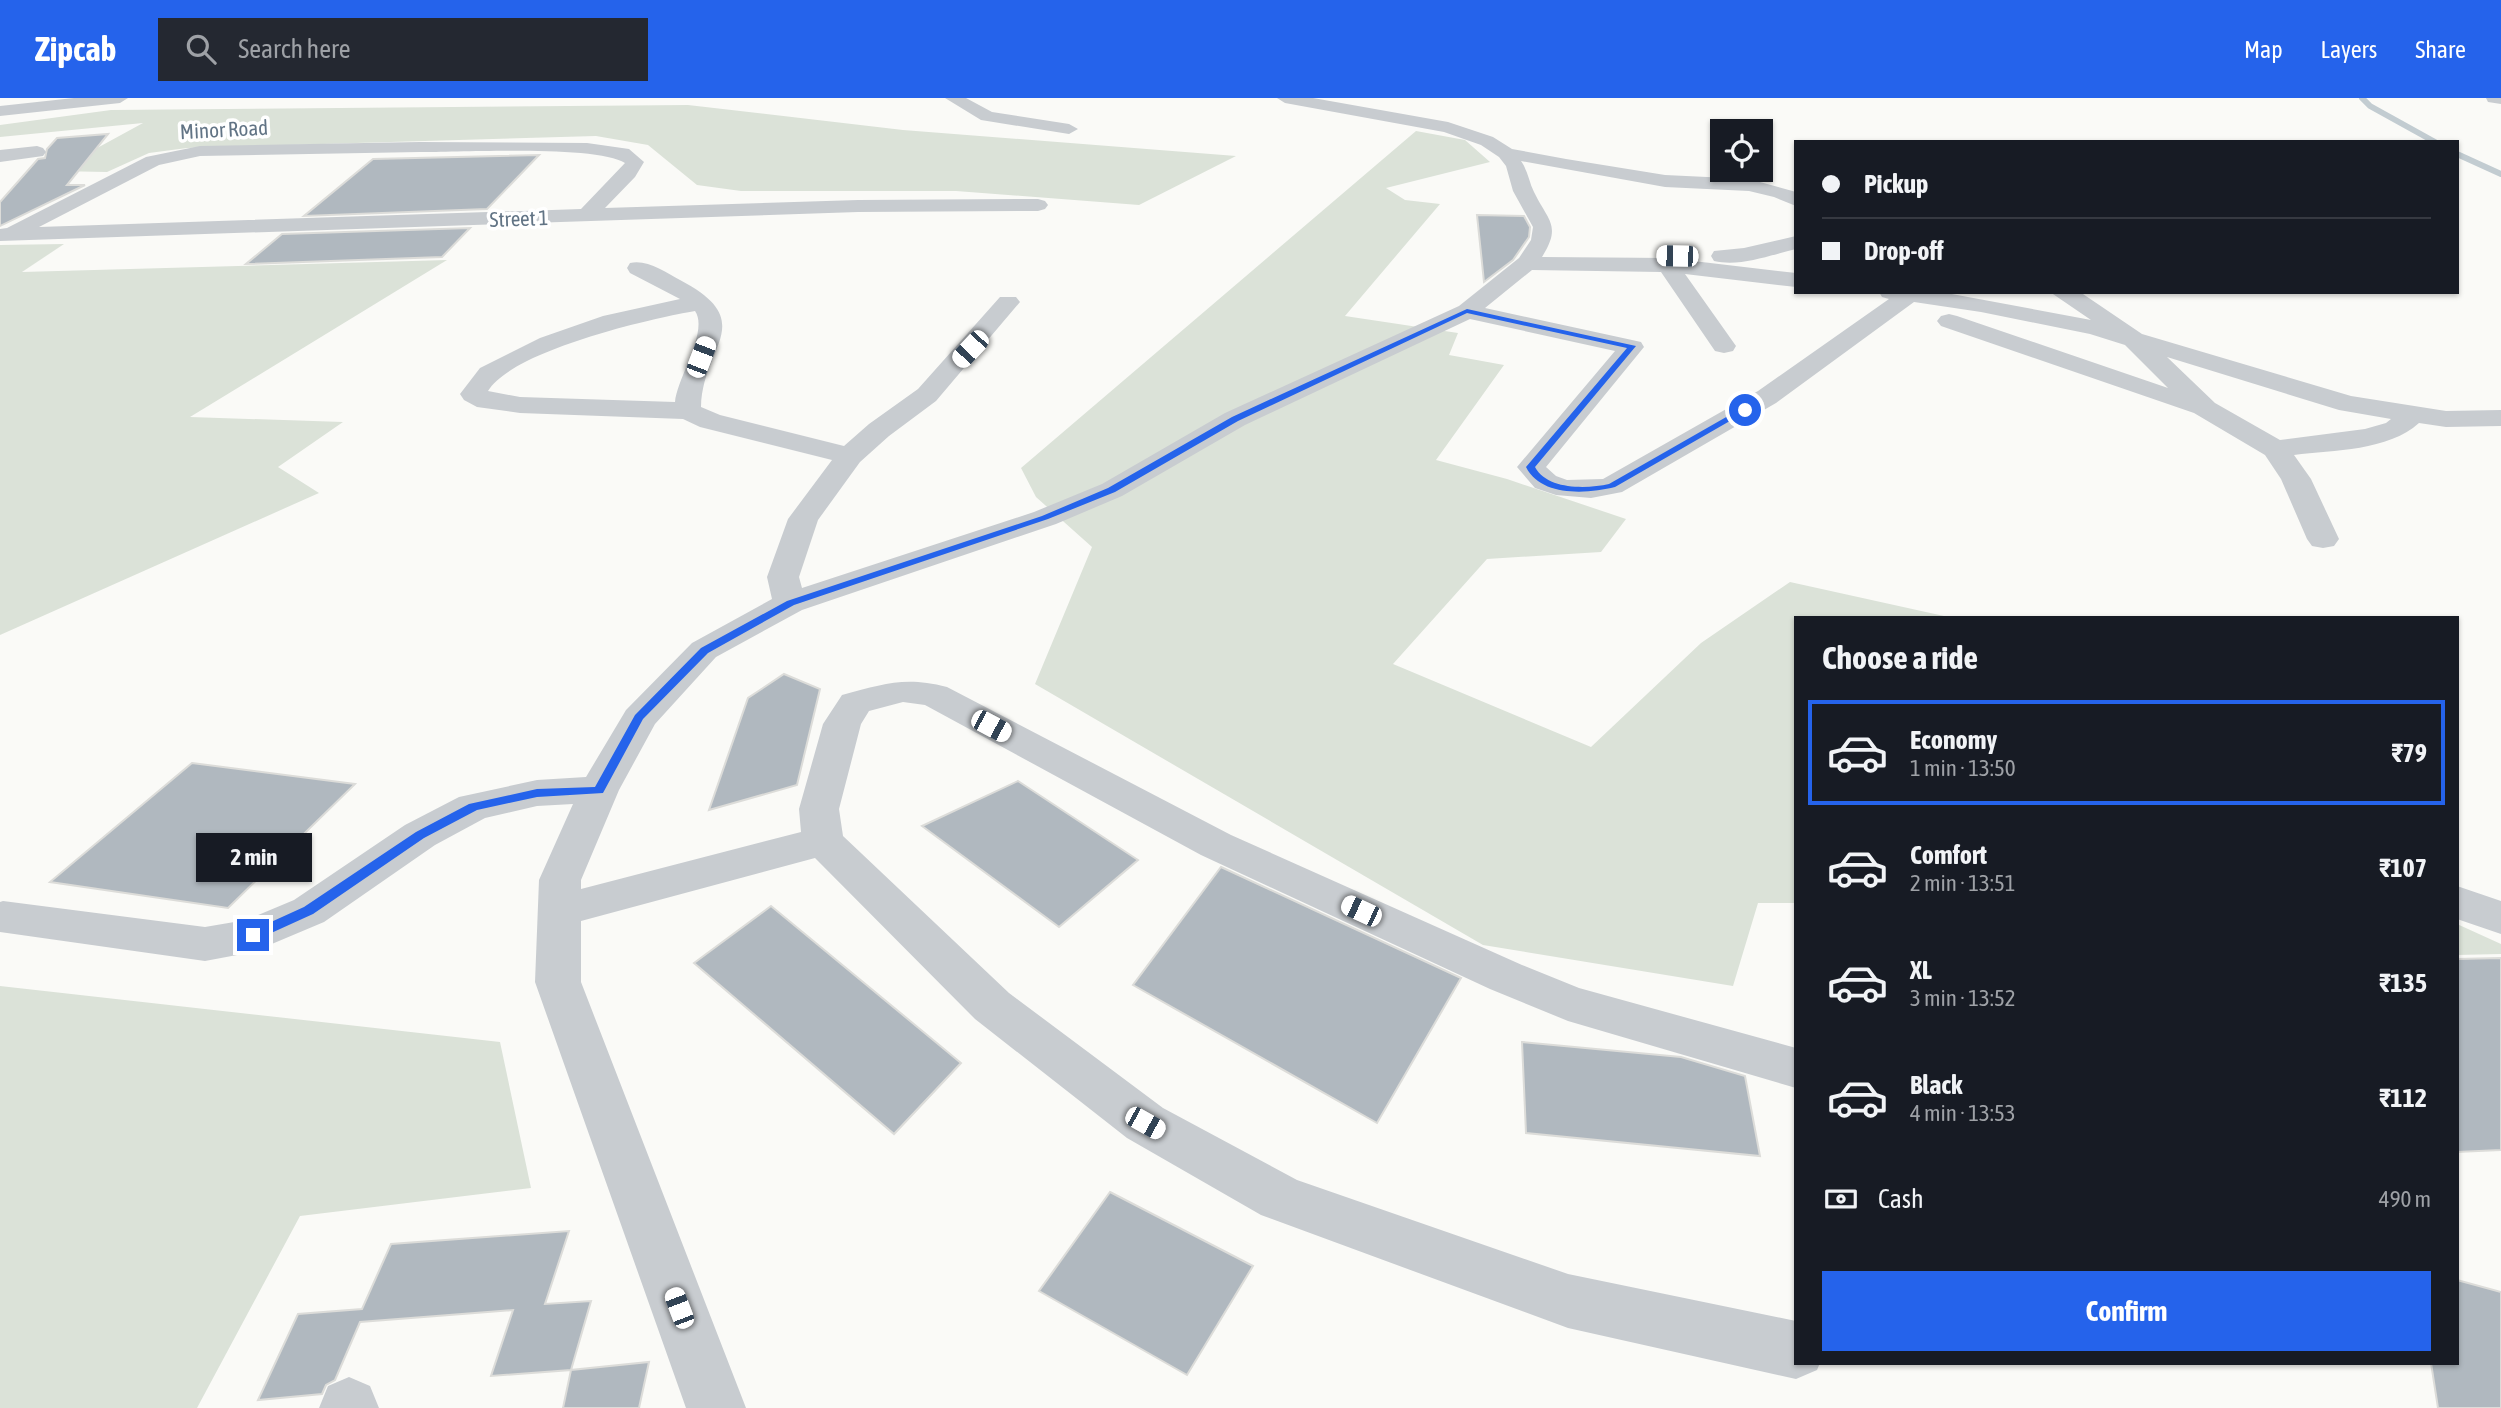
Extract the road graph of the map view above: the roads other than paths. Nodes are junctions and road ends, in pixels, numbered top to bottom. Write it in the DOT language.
graph roads {
  1 [pos="120,98"];
  2 [pos="953,98"];
  3 [pos="1284,98"];
  4 [pos="2494,98"];
  5 [pos="2501,99"];
  6 [pos="0,111"];
  7 [pos="1069,128"];
  8 [pos="37,152"];
  9 [pos="1506,153"];
  10 [pos="0,156"];
  11 [pos="1794,199"];
  12 [pos="1038,205"];
  13 [pos="585,217"];
  14 [pos="4,235"];
  15 [pos="1794,242"];
  16 [pos="1530,257"];
  17 [pos="1668,265"];
  18 [pos="638,268"];
  19 [pos="1794,280"];
  20 [pos="2065,294"];
  21 [pos="1902,297"];
  22 [pos="1008,302"];
  23 [pos="700,303"];
  24 [pos="1467,311"];
  25 [pos="2134,340"];
  26 [pos="1724,346"];
  27 [pos="2205,409"];
  28 [pos="688,411"];
  29 [pos="2413,414"];
  30 [pos="2491,418"];
  31 [pos="2501,446"];
  32 [pos="2274,449"];
  33 [pos="850,456"];
  34 [pos="2323,539"];
  35 [pos="790,603"];
  36 [pos="599,790"];
  37 [pos="823,841"];
  38 [pos="2459,903"];
  39 [pos="560,911"];
  40 [pos="3,917"];
  41 [pos="2501,918"];
  42 [pos="1794,1067"];
  43 [pos="1794,1350"];
  44 [pos="716,1408"];
  1 -- 6 [label="street"];
  2 -- 7 [label="street"];
  3 -- 9 [label="street"];
  4 -- 5 [label="street"];
  8 -- 10 [label="street"];
  9 -- 11 [label="street"];
  9 -- 16 [label="street"];
  12 -- 13 [label="street, Street 1"];
  13 -- 14 [label="street, Street 1"];
  13 -- 14 [label="street, Minor Road"];
  15 -- 16 [label="street"];
  16 -- 17 [label="street"];
  16 -- 24 [label="street"];
  17 -- 19 [label="street"];
  17 -- 26 [label="street"];
  18 -- 23 [label="street"];
  20 -- 25 [label="street"];
  21 -- 24 [label="street"];
  21 -- 25 [label="street"];
  21 -- 27 [label="street"];
  22 -- 33 [label="street"];
  23 -- 28 [label="street"];
  23 -- 28 [label="street"];
  24 -- 35 [label="street"];
  25 -- 27 [label="street"];
  25 -- 29 [label="street"];
  27 -- 32 [label="street"];
  28 -- 33 [label="street"];
  29 -- 30 [label="street"];
  29 -- 32 [label="street"];
  30 -- 31 [label="street"];
  32 -- 34 [label="street"];
  33 -- 35 [label="street"];
  35 -- 36 [label="street"];
  36 -- 39 [label="street"];
  36 -- 40 [label="street"];
  37 -- 39 [label="street"];
  37 -- 42 [label="street"];
  37 -- 43 [label="street"];
  38 -- 41 [label="street"];
  39 -- 44 [label="street"];
}
